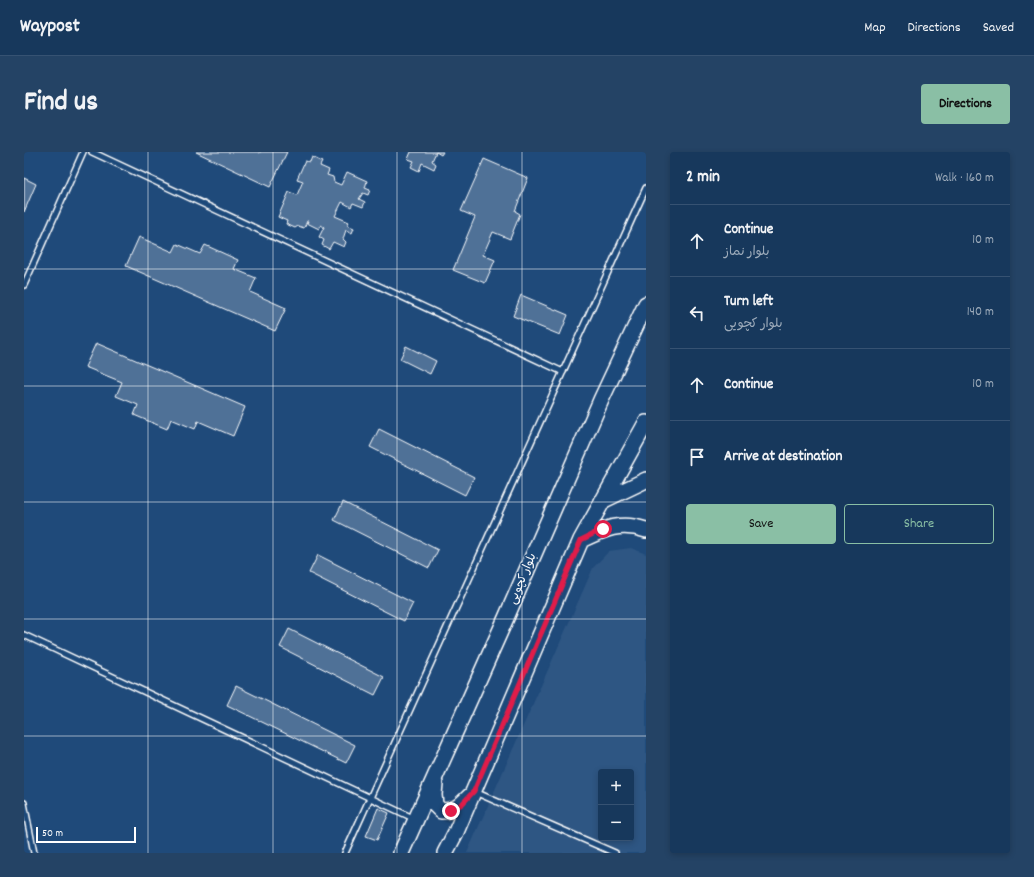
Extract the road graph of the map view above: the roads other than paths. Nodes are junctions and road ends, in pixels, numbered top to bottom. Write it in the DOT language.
graph roads {
  1 [pos="83,152"];
  2 [pos="92,152"];
  3 [pos="646,188"];
  4 [pos="24,285"];
  5 [pos="646,304"];
  6 [pos="563,372"];
  7 [pos="646,423"];
  8 [pos="646,480"];
  9 [pos="602,501"];
  10 [pos="646,530"];
  11 [pos="581,540"];
  12 [pos="24,635"];
  13 [pos="435,778"];
  14 [pos="474,791"];
  15 [pos="371,798"];
  16 [pos="24,803"];
  17 [pos="415,819"];
  18 [pos="34,853"];
  19 [pos="346,853"];
  20 [pos="401,853"];
  21 [pos="445,853"];
  22 [pos="615,853"];
  1 -- 4 [label="lane"];
  2 -- 6 [label="lane"];
  3 -- 6 [label="lane"];
  5 -- 13 [label="main road, بلوار کچویی"];
  6 -- 15 [label="lane"];
  7 -- 9 [label="main road"];
  8 -- 9 [label="main road"];
  9 -- 11 [label="main road"];
  10 -- 11 [label="main road"];
  11 -- 14 [label="main road"];
  12 -- 15 [label="lane"];
  13 -- 14 [label="main road"];
  13 -- 17 [label="main road, بلوار کچویی"];
  14 -- 21 [label="main road"];
  14 -- 22 [label="lane"];
  15 -- 17 [label="lane"];
  15 -- 19 [label="lane"];
  16 -- 18 [label="lane"];
  17 -- 20 [label="main road, بلوار کچویی"];
}
